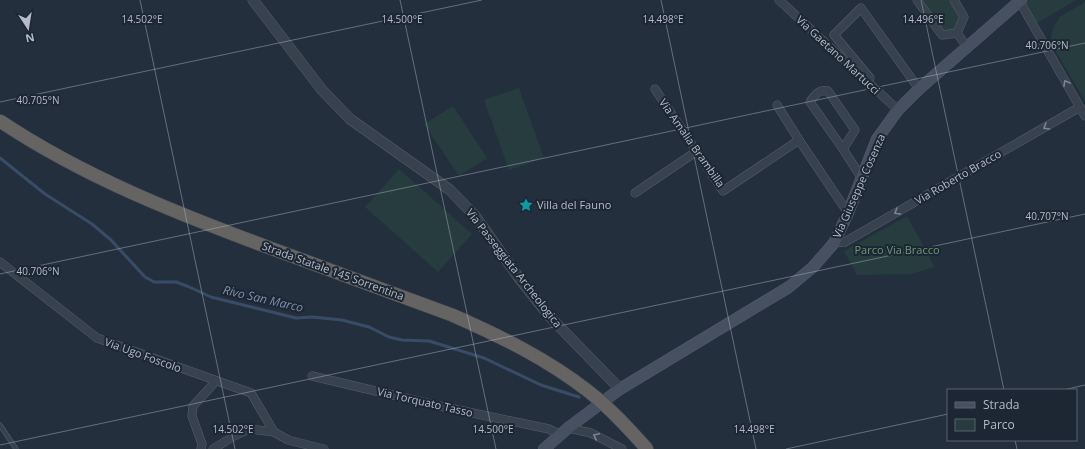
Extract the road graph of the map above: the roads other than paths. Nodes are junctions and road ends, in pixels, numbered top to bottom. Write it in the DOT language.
graph roads {
  1 [pos="253,0"];
  2 [pos="779,0"];
  3 [pos="917,0"];
  4 [pos="954,0"];
  5 [pos="1020,1"];
  6 [pos="957,33"];
  7 [pos="967,47"];
  8 [pos="870,78"];
  9 [pos="655,88"];
  10 [pos="919,89"];
  11 [pos="777,105"];
  12 [pos="1080,107"];
  13 [pos="898,110"];
  14 [pos="1085,116"];
  15 [pos="0,121"];
  16 [pos="799,140"];
  17 [pos="843,149"];
  18 [pos="697,151"];
  19 [pos="861,177"];
  20 [pos="635,193"];
  21 [pos="848,213"];
  22 [pos="834,243"];
  23 [pos="0,262"];
  24 [pos="312,376"];
  25 [pos="216,381"];
  26 [pos="620,390"];
  27 [pos="0,424"];
  28 [pos="274,432"];
  29 [pos="564,432"];
  30 [pos="16,449"];
  31 [pos="201,449"];
  32 [pos="214,449"];
  33 [pos="324,449"];
  34 [pos="544,449"];
  35 [pos="622,449"];
  36 [pos="647,449"];
  1 -- 26 [label="street, Via Passeggiata Archeologica"];
  2 -- 13 [label="street, Via Gaetano Martucci"];
  3 -- 6 [label="street"];
  4 -- 6 [label="street"];
  5 -- 7 [label="main road, Via Giuseppe Cosenza"];
  12 -- 5 [label="street, one-way"];
  6 -- 7 [label="street"];
  7 -- 10 [label="main road, Via Giuseppe Cosenza"];
  8 -- 10 [label="street"];
  9 -- 18 [label="street, Via Amalia Brambilla"];
  10 -- 13 [label="main road, Via Giuseppe Cosenza"];
  11 -- 16 [label="street"];
  12 -- 14 [label="street"];
  12 -- 22 [label="street, Via Roberto Bracco, one-way"];
  13 -- 19 [label="main road, Via Giuseppe Cosenza"];
  15 -- 36 [label="highway, Strada Statale 145 Sorrentina, bridge"];
  16 -- 18 [label="street, Via Amalia Brambilla"];
  16 -- 21 [label="street"];
  17 -- 17 [label="street"];
  17 -- 19 [label="street"];
  18 -- 20 [label="street"];
  19 -- 21 [label="main road, Via Giuseppe Cosenza"];
  21 -- 22 [label="main road, Via Giuseppe Cosenza"];
  22 -- 26 [label="main road, Via Giuseppe Cosenza"];
  23 -- 25 [label="street, Via Ugo Foscolo"];
  24 -- 29 [label="street, Via Torquato Tasso"];
  25 -- 28 [label="street, Via Ugo Foscolo"];
  25 -- 31 [label="street"];
  26 -- 29 [label="main road, Via Giuseppe Cosenza"];
  27 -- 30 [label="lane"];
  28 -- 32 [label="street"];
  28 -- 33 [label="street"];
  29 -- 34 [label="main road, Via Giuseppe Cosenza"];
  35 -- 29 [label="street, Via Torquato Tasso, one-way"];
}
